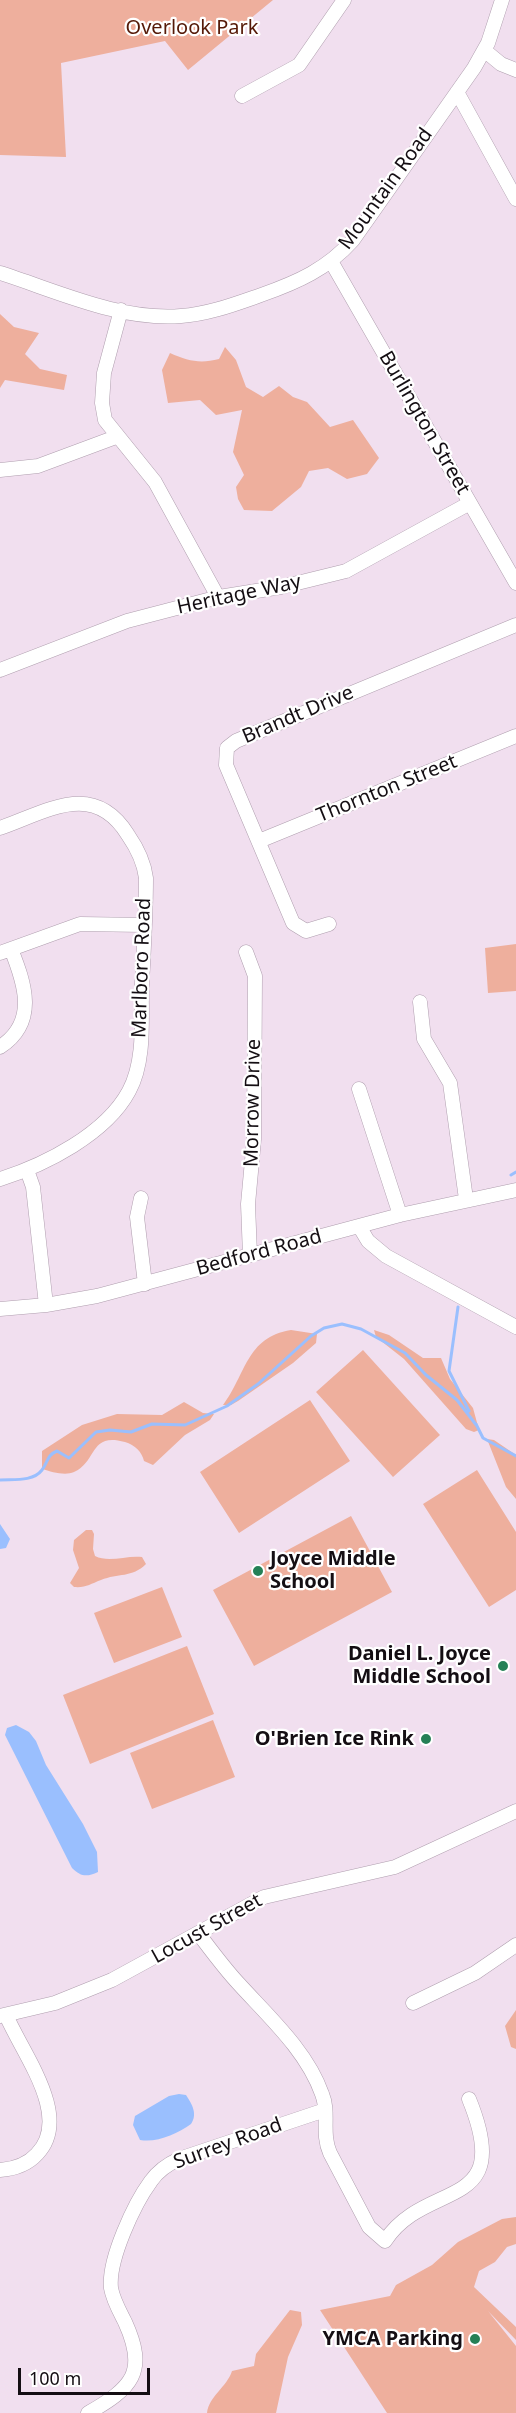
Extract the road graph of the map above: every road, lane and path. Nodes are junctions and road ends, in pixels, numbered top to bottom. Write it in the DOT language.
graph roads {
  1 [pos="344,0"];
  2 [pos="502,0"];
  3 [pos="484,51"];
  4 [pos="516,70"];
  5 [pos="457,92"];
  6 [pos="242,96"];
  7 [pos="516,199"];
  8 [pos="332,262"];
  9 [pos="0,273"];
  10 [pos="121,310"];
  11 [pos="116,437"];
  12 [pos="0,470"];
  13 [pos="470,503"];
  14 [pos="516,583"];
  15 [pos="218,597"];
  16 [pos="516,625"];
  17 [pos="0,670"];
  18 [pos="516,736"];
  19 [pos="0,828"];
  20 [pos="259,841"];
  21 [pos="329,924"];
  22 [pos="144,926"];
  23 [pos="5,951"];
  24 [pos="246,952"];
  25 [pos="420,1002"];
  26 [pos="0,1047"];
  27 [pos="359,1089"];
  28 [pos="27,1170"];
  29 [pos="0,1179"];
  30 [pos="516,1190"];
  31 [pos="141,1198"];
  32 [pos="466,1199"];
  33 [pos="400,1215"];
  34 [pos="359,1226"];
  35 [pos="250,1255"];
  36 [pos="146,1284"];
  37 [pos="46,1305"];
  38 [pos="0,1309"];
  39 [pos="516,1327"];
  40 [pos="516,1811"];
  41 [pos="198,1933"];
  42 [pos="516,1945"];
  43 [pos="413,2003"];
  44 [pos="3,2016"];
  45 [pos="469,2099"];
  46 [pos="325,2110"];
  47 [pos="0,2170"];
  48 [pos="88,2413"];
  1 -- 6 [label="street"];
  2 -- 3 [label="street, Mountain Road"];
  3 -- 4 [label="street"];
  3 -- 5 [label="street, Mountain Road"];
  5 -- 7 [label="street"];
  5 -- 8 [label="street, Mountain Road"];
  8 -- 10 [label="street, Mountain Road"];
  8 -- 13 [label="street, Burlington Street"];
  9 -- 10 [label="street, Mountain Road"];
  10 -- 11 [label="street"];
  11 -- 12 [label="street"];
  11 -- 15 [label="street"];
  13 -- 14 [label="street, Burlington Street"];
  13 -- 15 [label="street, Heritage Way"];
  15 -- 17 [label="street, Heritage Way"];
  16 -- 20 [label="street, Brandt Drive"];
  18 -- 20 [label="street, Thornton Street"];
  19 -- 22 [label="street, Marlboro Road"];
  20 -- 21 [label="street, Brandt Drive"];
  22 -- 23 [label="street"];
  22 -- 28 [label="street, Marlboro Road"];
  23 -- 26 [label="street"];
  24 -- 35 [label="street, Morrow Drive"];
  25 -- 32 [label="street"];
  27 -- 33 [label="street"];
  28 -- 29 [label="street, Marlboro Road"];
  28 -- 37 [label="street"];
  30 -- 32 [label="street, Bedford Road"];
  31 -- 36 [label="street"];
  32 -- 33 [label="street, Bedford Road"];
  33 -- 34 [label="street, Bedford Road"];
  34 -- 35 [label="street, Bedford Road"];
  34 -- 39 [label="street"];
  35 -- 36 [label="street, Bedford Road"];
  36 -- 37 [label="street, Bedford Road"];
  37 -- 38 [label="street, Bedford Road"];
  40 -- 41 [label="street, Locust Street"];
  41 -- 44 [label="street, Locust Street"];
  41 -- 46 [label="street"];
  42 -- 43 [label="street"];
  44 -- 47 [label="street"];
  45 -- 46 [label="street"];
  46 -- 48 [label="street, Surrey Road"];
}
